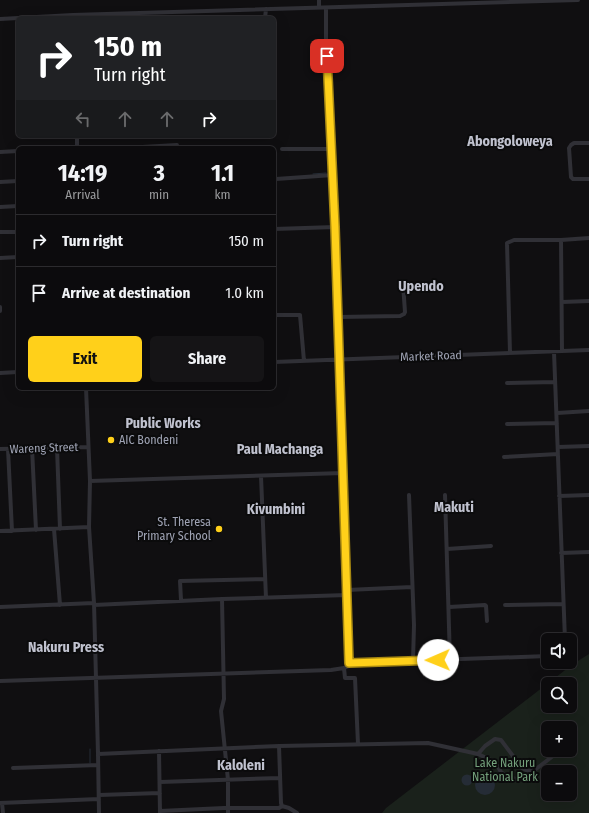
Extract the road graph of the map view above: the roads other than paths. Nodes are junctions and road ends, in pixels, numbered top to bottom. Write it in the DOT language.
graph roads {
  1 [pos="319,0"];
  2 [pos="407,0"];
  3 [pos="578,0"];
  4 [pos="476,1"];
  5 [pos="440,2"];
  6 [pos="409,5"];
  7 [pos="319,8"];
  8 [pos="326,8"];
  9 [pos="266,9"];
  10 [pos="97,16"];
  11 [pos="265,16"];
  12 [pos="0,19"];
  13 [pos="16,19"];
  14 [pos="589,143"];
  15 [pos="177,145"];
  16 [pos="160,146"];
  17 [pos="282,149"];
  18 [pos="331,149"];
  19 [pos="16,151"];
  20 [pos="0,152"];
  21 [pos="333,175"];
  22 [pos="276,179"];
  23 [pos="589,179"];
  24 [pos="16,181"];
  25 [pos="0,182"];
  26 [pos="0,206"];
  27 [pos="16,206"];
  28 [pos="335,227"];
  29 [pos="276,229"];
  30 [pos="0,232"];
  31 [pos="16,232"];
  32 [pos="589,238"];
  33 [pos="561,240"];
  34 [pos="16,257"];
  35 [pos="0,258"];
  36 [pos="403,284"];
  37 [pos="589,301"];
  38 [pos="562,302"];
  39 [pos="0,307"];
  40 [pos="0,311"];
  41 [pos="276,315"];
  42 [pos="338,318"];
  43 [pos="589,350"];
  44 [pos="562,351"];
  45 [pos="554,352"];
  46 [pos="510,353"];
  47 [pos="339,359"];
  48 [pos="304,361"];
  49 [pos="276,362"];
  50 [pos="16,372"];
  51 [pos="0,373"];
  52 [pos="555,382"];
  53 [pos="507,383"];
  54 [pos="86,390"];
  55 [pos="589,411"];
  56 [pos="557,413"];
  57 [pos="557,423"];
  58 [pos="507,424"];
  59 [pos="589,446"];
  60 [pos="88,447"];
  61 [pos="558,447"];
  62 [pos="32,448"];
  63 [pos="56,448"];
  64 [pos="0,449"];
  65 [pos="8,449"];
  66 [pos="558,454"];
  67 [pos="504,457"];
  68 [pos="343,473"];
  69 [pos="261,476"];
  70 [pos="90,481"];
  71 [pos="409,495"];
  72 [pos="445,495"];
  73 [pos="589,495"];
  74 [pos="559,496"];
  75 [pos="89,527"];
  76 [pos="54,529"];
  77 [pos="60,529"];
  78 [pos="36,530"];
  79 [pos="0,531"];
  80 [pos="12,531"];
  81 [pos="491,546"];
  82 [pos="447,549"];
  83 [pos="589,552"];
  84 [pos="561,553"];
  85 [pos="264,579"];
  86 [pos="412,587"];
  87 [pos="347,592"];
  88 [pos="266,598"];
  89 [pos="222,599"];
  90 [pos="181,600"];
  91 [pos="94,604"];
  92 [pos="563,604"];
  93 [pos="60,605"];
  94 [pos="505,605"];
  95 [pos="0,607"];
  96 [pos="449,607"];
  97 [pos="487,621"];
  98 [pos="565,633"];
  99 [pos="541,656"];
  100 [pos="450,660"];
  101 [pos="413,661"];
  102 [pos="349,663"];
  103 [pos="344,668"];
  104 [pos="223,677"];
  105 [pos="96,678"];
  106 [pos="0,681"];
  107 [pos="358,744"];
  108 [pos="279,746"];
  109 [pos="225,749"];
  110 [pos="159,751"];
  111 [pos="98,754"];
  112 [pos="478,754"];
  113 [pos="552,757"];
  114 [pos="98,765"];
  115 [pos="13,768"];
  116 [pos="280,778"];
  117 [pos="516,779"];
  118 [pos="228,780"];
  119 [pos="160,782"];
  120 [pos="160,793"];
  121 [pos="99,797"];
  122 [pos="1,803"];
  123 [pos="282,806"];
  124 [pos="228,811"];
  125 [pos="160,812"];
  126 [pos="3,813"];
  127 [pos="99,813"];
  128 [pos="297,813"];
  1 -- 7 [label="street"];
  2 -- 6 [label="street"];
  3 -- 4 [label="street"];
  4 -- 5 [label="street"];
  5 -- 6 [label="street"];
  6 -- 8 [label="street"];
  7 -- 8 [label="street"];
  7 -- 9 [label="street"];
  8 -- 18 [label="street"];
  9 -- 10 [label="street"];
  9 -- 11 [label="street"];
  12 -- 13 [label="street"];
  14 -- 23 [label="street"];
  15 -- 16 [label="street"];
  17 -- 18 [label="street"];
  18 -- 21 [label="street"];
  19 -- 20 [label="street"];
  21 -- 22 [label="street"];
  21 -- 28 [label="street"];
  24 -- 25 [label="street"];
  26 -- 27 [label="street"];
  28 -- 29 [label="street"];
  28 -- 42 [label="street"];
  30 -- 31 [label="street"];
  32 -- 33 [label="street"];
  33 -- 38 [label="street"];
  33 -- 46 [label="street"];
  34 -- 35 [label="street"];
  36 -- 42 [label="street"];
  37 -- 38 [label="street"];
  38 -- 44 [label="street"];
  39 -- 40 [label="street"];
  41 -- 48 [label="street"];
  42 -- 47 [label="street"];
  43 -- 44 [label="street, Market Road"];
  44 -- 45 [label="street, Market Road"];
  45 -- 46 [label="street, Market Road"];
  45 -- 52 [label="street"];
  46 -- 47 [label="street, Market Road"];
  47 -- 48 [label="street, Market Road"];
  47 -- 68 [label="street"];
  48 -- 49 [label="street, Market Road"];
  50 -- 51 [label="street"];
  52 -- 53 [label="street"];
  52 -- 56 [label="street"];
  54 -- 60 [label="street"];
  55 -- 56 [label="street"];
  56 -- 57 [label="street"];
  57 -- 58 [label="street"];
  57 -- 61 [label="street"];
  59 -- 61 [label="street"];
  60 -- 63 [label="street, Wareng Street"];
  60 -- 70 [label="street"];
  61 -- 66 [label="street"];
  62 -- 63 [label="street, Wareng Street"];
  62 -- 65 [label="street, Wareng Street"];
  62 -- 78 [label="street"];
  63 -- 77 [label="street"];
  64 -- 65 [label="street, Wareng Street"];
  65 -- 80 [label="street"];
  66 -- 67 [label="street"];
  66 -- 74 [label="street"];
  68 -- 69 [label="street"];
  68 -- 87 [label="street"];
  69 -- 70 [label="street"];
  69 -- 85 [label="street"];
  70 -- 75 [label="street"];
  71 -- 86 [label="street"];
  72 -- 82 [label="street"];
  73 -- 74 [label="street"];
  74 -- 84 [label="street"];
  75 -- 77 [label="street"];
  75 -- 91 [label="street"];
  76 -- 77 [label="street"];
  76 -- 78 [label="street"];
  76 -- 93 [label="street"];
  78 -- 80 [label="street"];
  79 -- 80 [label="street"];
  81 -- 82 [label="street"];
  82 -- 96 [label="street"];
  83 -- 84 [label="street"];
  84 -- 92 [label="street"];
  85 -- 88 [label="street"];
  85 -- 90 [label="street"];
  86 -- 87 [label="street"];
  86 -- 101 [label="street"];
  87 -- 88 [label="street"];
  87 -- 102 [label="street"];
  88 -- 89 [label="street"];
  89 -- 90 [label="street"];
  89 -- 104 [label="street"];
  90 -- 91 [label="street"];
  91 -- 93 [label="street"];
  91 -- 105 [label="street"];
  92 -- 94 [label="street"];
  92 -- 98 [label="street"];
  93 -- 95 [label="street"];
  96 -- 97 [label="street"];
  96 -- 100 [label="street"];
  99 -- 100 [label="street"];
  100 -- 101 [label="street"];
  101 -- 102 [label="street"];
  102 -- 103 [label="street"];
  103 -- 104 [label="street"];
  103 -- 107 [label="street"];
  104 -- 105 [label="street"];
  104 -- 109 [label="street"];
  105 -- 106 [label="street"];
  105 -- 111 [label="street"];
  107 -- 108 [label="street"];
  107 -- 112 [label="street"];
  108 -- 109 [label="street"];
  108 -- 116 [label="street"];
  109 -- 110 [label="street"];
  109 -- 118 [label="street"];
  110 -- 111 [label="street"];
  110 -- 119 [label="street"];
  111 -- 114 [label="street"];
  112 -- 113 [label="street"];
  112 -- 117 [label="street"];
  114 -- 115 [label="street"];
  114 -- 121 [label="street"];
  116 -- 118 [label="street"];
  116 -- 123 [label="street"];
  118 -- 119 [label="street"];
  118 -- 124 [label="street"];
  119 -- 120 [label="street"];
  120 -- 121 [label="street"];
  120 -- 125 [label="street"];
  121 -- 122 [label="street"];
  121 -- 127 [label="street"];
  122 -- 126 [label="street"];
  123 -- 124 [label="street"];
  123 -- 128 [label="street"];
  124 -- 125 [label="street"];
}
